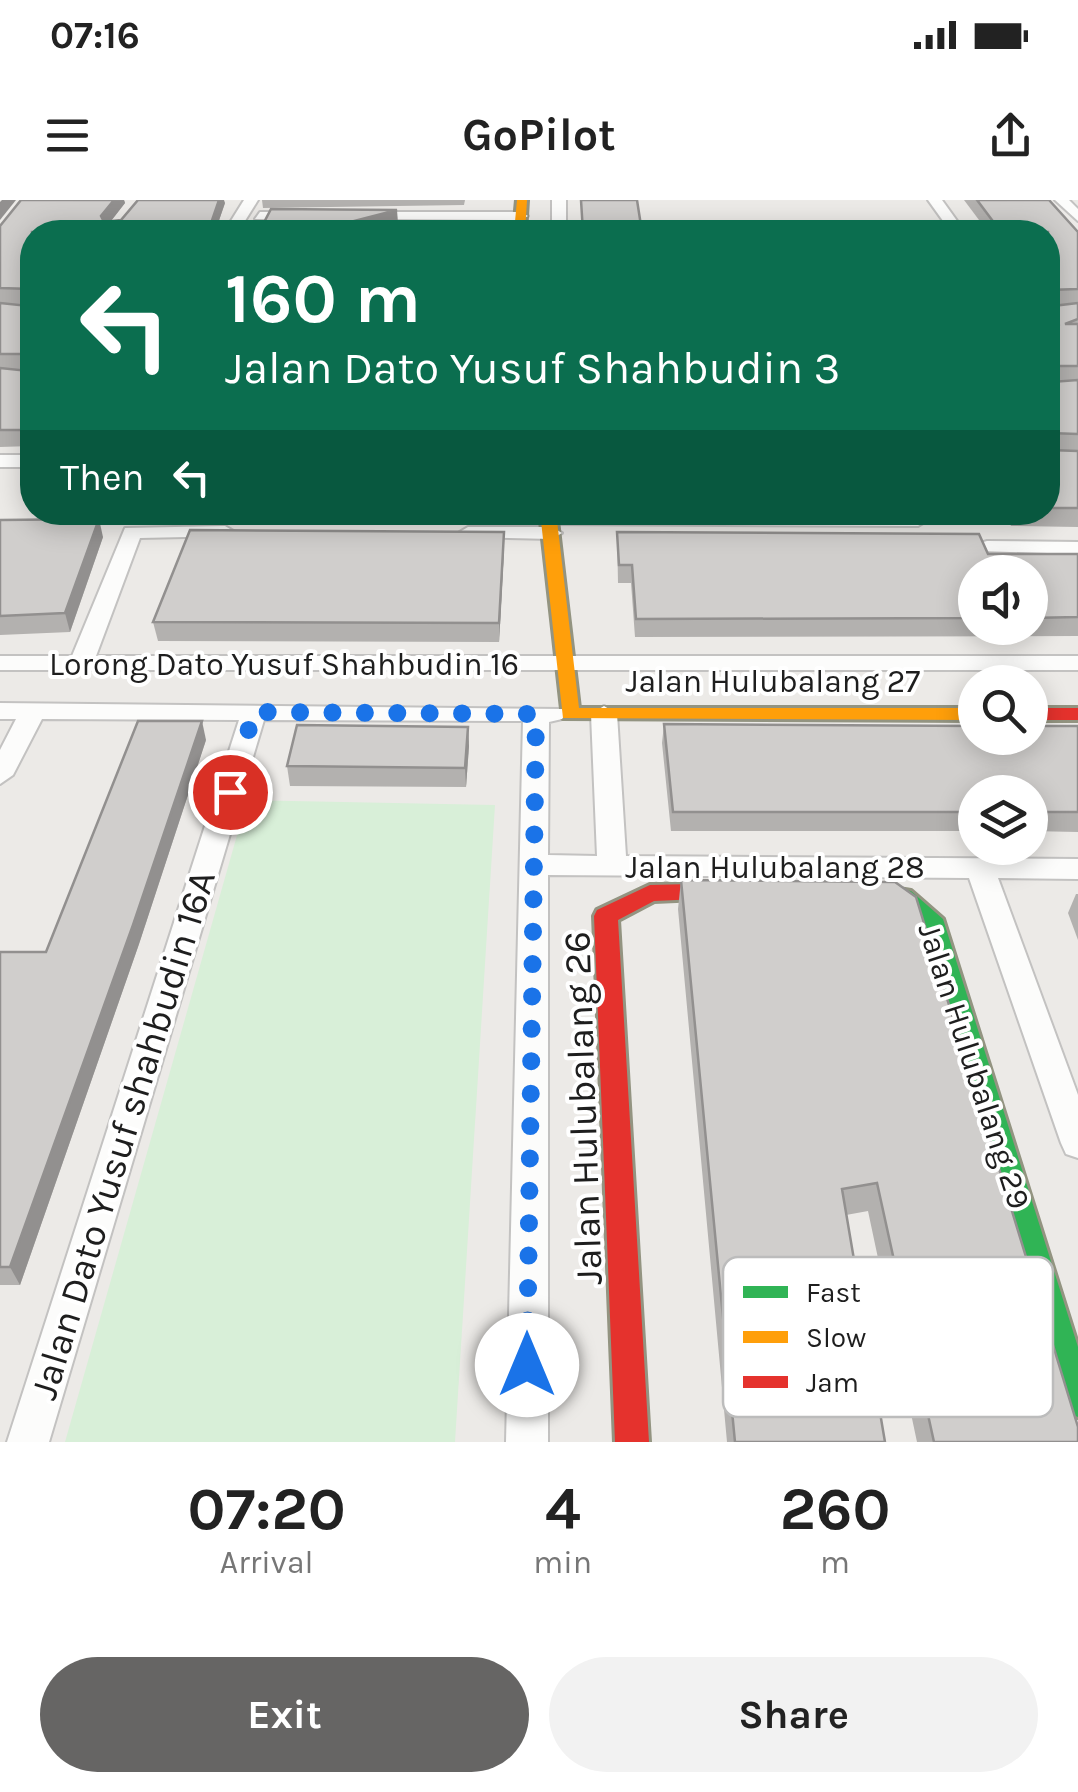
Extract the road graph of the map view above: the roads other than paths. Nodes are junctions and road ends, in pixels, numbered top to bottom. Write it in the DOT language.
graph roads {
  1 [pos="479,200"];
  2 [pos="1062,200"];
  3 [pos="260,216"];
  4 [pos="325,216"];
  5 [pos="343,216"];
  6 [pos="477,216"];
  7 [pos="521,216"];
  8 [pos="1078,217"];
  9 [pos="514,525"];
  10 [pos="550,525"];
  11 [pos="252,532"];
  12 [pos="452,532"];
  13 [pos="987,548"];
  14 [pos="1078,548"];
  15 [pos="0,663"];
  16 [pos="81,663"];
  17 [pos="1078,663"];
  18 [pos="568,666"];
  19 [pos="0,711"];
  20 [pos="33,712"];
  21 [pos="254,712"];
  22 [pos="536,714"];
  23 [pos="570,714"];
  24 [pos="604,714"];
  25 [pos="958,714"];
  26 [pos="1048,714"];
  27 [pos="1078,714"];
  28 [pos="0,775"];
  29 [pos="532,865"];
  30 [pos="612,866"];
  31 [pos="980,868"];
  32 [pos="1078,870"];
  33 [pos="754,891"];
  34 [pos="842,892"];
  35 [pos="1070,1095"];
  36 [pos="1078,1142"];
  37 [pos="1034,1257"];
  38 [pos="1053,1318"];
  39 [pos="1078,1400"];
  40 [pos="28,1442"];
  41 [pos="526,1442"];
  42 [pos="632,1442"];
  1 -- 6 [label="street"];
  2 -- 8 [label="street"];
  3 -- 4 [label="street"];
  5 -- 6 [label="street"];
  6 -- 7 [label="street"];
  9 -- 12 [label="street"];
  10 -- 18 [label="street"];
  11 -- 16 [label="street"];
  13 -- 14 [label="street"];
  15 -- 16 [label="street, Lorong Dato Yusuf Shahbudin 16"];
  16 -- 18 [label="street, Lorong Dato Yusuf Shahbudin 16"];
  17 -- 18 [label="street, Lorong Dato Yusuf Shahbudin 16"];
  18 -- 23 [label="street"];
  19 -- 20 [label="street"];
  20 -- 21 [label="street"];
  20 -- 28 [label="street"];
  21 -- 22 [label="street"];
  21 -- 40 [label="street, Jalan Dato Yusuf shahbudin 16A"];
  22 -- 23 [label="street"];
  22 -- 29 [label="street"];
  23 -- 24 [label="street, Jalan Hulubalang 27"];
  24 -- 25 [label="street, Jalan Hulubalang 27"];
  24 -- 30 [label="street"];
  26 -- 27 [label="street"];
  29 -- 30 [label="street, Jalan Hulubalang 28"];
  29 -- 41 [label="street"];
  30 -- 31 [label="street, Jalan Hulubalang 28"];
  31 -- 32 [label="street, Jalan Hulubalang 28"];
  31 -- 35 [label="street"];
  33 -- 42 [label="street, Jalan Hulubalang 26"];
  34 -- 37 [label="street, Jalan Hulubalang 29"];
  35 -- 36 [label="street"];
  38 -- 39 [label="street, Jalan Hulubalang 29"];
}
